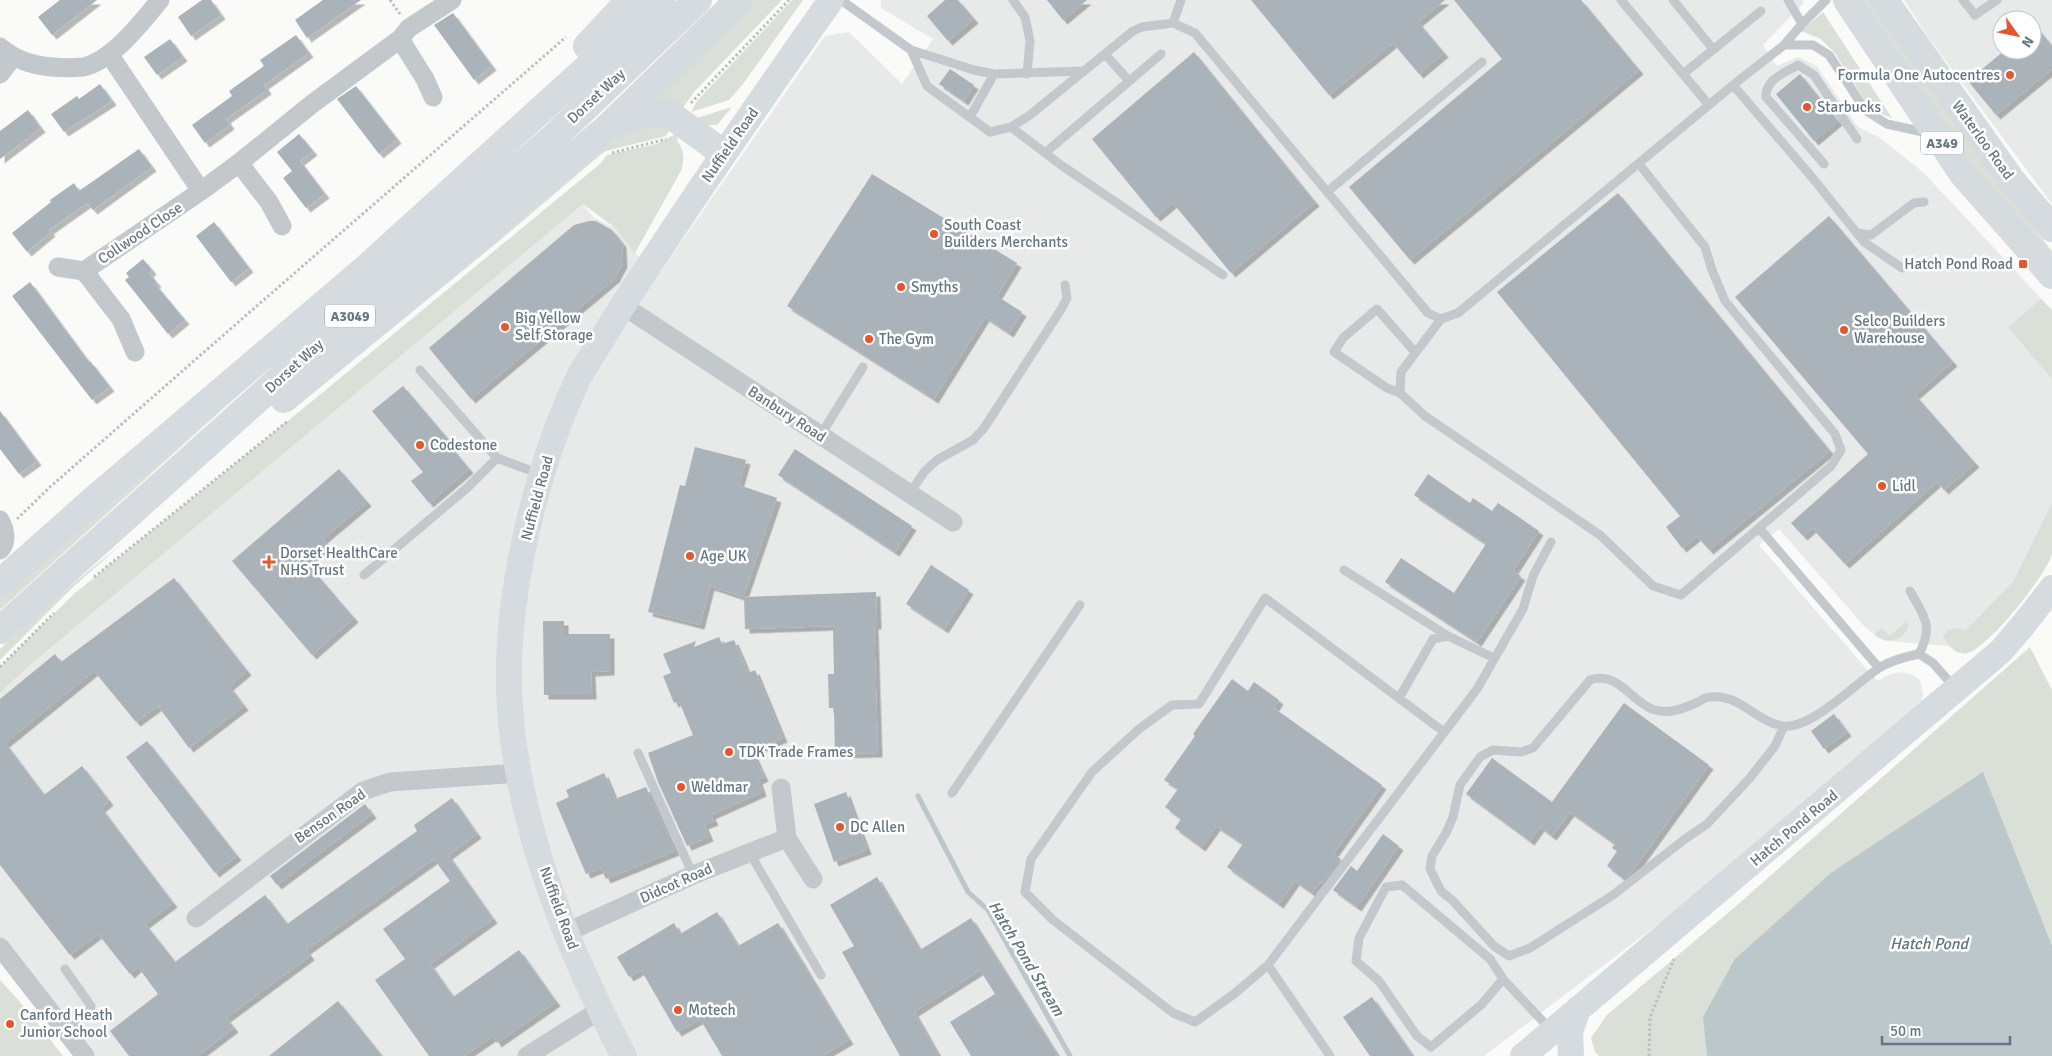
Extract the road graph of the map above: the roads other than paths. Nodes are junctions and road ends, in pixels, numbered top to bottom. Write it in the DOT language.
graph roads {
  1 [pos="160,0"];
  2 [pos="452,0"];
  3 [pos="630,0"];
  4 [pos="662,0"];
  5 [pos="698,0"];
  6 [pos="739,0"];
  7 [pos="831,0"];
  8 [pos="841,0"];
  9 [pos="1013,0"];
  10 [pos="1181,0"];
  11 [pos="1621,0"];
  12 [pos="1672,0"];
  13 [pos="1788,0"];
  14 [pos="1826,0"];
  15 [pos="1848,0"];
  16 [pos="1884,0"];
  17 [pos="1963,0"];
  18 [pos="1997,0"];
  19 [pos="1761,11"];
  20 [pos="1173,23"];
  21 [pos="1802,24"];
  22 [pos="400,39"];
  23 [pos="1784,45"];
  24 [pos="1714,49"];
  25 [pos="911,50"];
  26 [pos="6,52"];
  27 [pos="109,54"];
  28 [pos="1104,54"];
  29 [pos="1161,54"];
  30 [pos="1482,62"];
  31 [pos="1084,71"];
  32 [pos="0,74"];
  33 [pos="994,74"];
  34 [pos="1027,74"];
  35 [pos="1683,74"];
  36 [pos="1128,82"];
  37 [pos="1733,85"];
  38 [pos="433,97"];
  39 [pos="1709,105"];
  40 [pos="970,118"];
  41 [pos="608,127"];
  42 [pos="1011,127"];
  43 [pos="1937,135"];
  44 [pos="1857,139"];
  45 [pos="724,153"];
  46 [pos="1045,153"];
  47 [pos="239,163"];
  48 [pos="1639,164"];
  49 [pos="1824,164"];
  50 [pos="201,191"];
  51 [pos="1327,192"];
  52 [pos="1924,202"];
  53 [pos="436,204"];
  54 [pos="282,226"];
  55 [pos="2050,226"];
  56 [pos="1857,233"];
  57 [pos="58,267"];
  58 [pos="1902,268"];
  59 [pos="84,271"];
  60 [pos="1223,275"];
  61 [pos="2052,275"];
  62 [pos="1065,286"];
  63 [pos="622,305"];
  64 [pos="1441,319"];
  65 [pos="135,352"];
  66 [pos="1415,352"];
  67 [pos="863,367"];
  68 [pos="420,370"];
  69 [pos="1400,393"];
  70 [pos="820,436"];
  71 [pos="497,458"];
  72 [pos="542,475"];
  73 [pos="909,494"];
  74 [pos="953,522"];
  75 [pos="3,525"];
  76 [pos="1759,528"];
  77 [pos="1551,542"];
  78 [pos="0,550"];
  79 [pos="1344,570"];
  80 [pos="364,575"];
  81 [pos="0,583"];
  82 [pos="45,588"];
  83 [pos="2052,588"];
  84 [pos="1910,591"];
  85 [pos="1080,605"];
  86 [pos="0,630"];
  87 [pos="1448,636"];
  88 [pos="1919,654"];
  89 [pos="1494,658"];
  90 [pos="1879,668"];
  91 [pos="1956,690"];
  92 [pos="1399,698"];
  93 [pos="1784,726"];
  94 [pos="1444,732"];
  95 [pos="638,753"];
  96 [pos="519,773"];
  97 [pos="781,788"];
  98 [pos="952,793"];
  99 [pos="787,838"];
  100 [pos="748,852"];
  101 [pos="693,875"];
  102 [pos="813,879"];
  103 [pos="196,918"];
  104 [pos="567,932"];
  105 [pos="0,947"];
  106 [pos="1268,965"];
  107 [pos="65,969"];
  108 [pos="822,974"];
  109 [pos="1503,978"];
  110 [pos="1578,1009"];
  111 [pos="600,1010"];
  112 [pos="67,1031"];
  113 [pos="1542,1046"];
  114 [pos="85,1056"];
  115 [pos="526,1056"];
  116 [pos="624,1056"];
  117 [pos="1330,1056"];
  118 [pos="1571,1056"];
  1 -- 27 [label="street"];
  2 -- 22 [label="street, Collwood Close"];
  3 -- 53 [label="main road, A3049"];
  4 -- 53 [label="main road, Dorset Way / A3049"];
  5 -- 82 [label="main road, Dorset Way / A3049"];
  6 -- 41 [label="main road, A3049"];
  7 -- 45 [label="street, Nuffield Road"];
  8 -- 25 [label="lane"];
  9 -- 34 [label="lane"];
  10 -- 20 [label="lane"];
  11 -- 35 [label="lane"];
  12 -- 24 [label="lane"];
  13 -- 21 [label="lane"];
  14 -- 21 [label="lane"];
  15 -- 43 [label="main road, A349"];
  16 -- 55 [label="main road, Waterloo Road / A349"];
  17 -- 18 [label="lane"];
  19 -- 24 [label="lane"];
  20 -- 28 [label="lane"];
  20 -- 51 [label="lane"];
  21 -- 23 [label="lane"];
  22 -- 38 [label="street"];
  22 -- 47 [label="street, Collwood Close"];
  23 -- 37 [label="lane"];
  23 -- 43 [label="lane"];
  24 -- 35 [label="lane"];
  25 -- 33 [label="lane"];
  25 -- 40 [label="lane"];
  26 -- 27 [label="street"];
  26 -- 32 [label="street"];
  27 -- 50 [label="street"];
  28 -- 31 [label="lane"];
  28 -- 36 [label="lane"];
  29 -- 36 [label="lane"];
  30 -- 51 [label="lane"];
  31 -- 34 [label="lane"];
  31 -- 42 [label="lane"];
  33 -- 34 [label="lane"];
  33 -- 40 [label="lane"];
  35 -- 39 [label="lane"];
  36 -- 46 [label="lane"];
  37 -- 39 [label="lane"];
  37 -- 56 [label="lane"];
  39 -- 48 [label="lane"];
  40 -- 42 [label="lane"];
  41 -- 45 [label="main road"];
  41 -- 82 [label="main road, A3049"];
  42 -- 46 [label="lane"];
  43 -- 61 [label="main road, A349"];
  44 -- 49 [label="lane"];
  45 -- 63 [label="street, Nuffield Road"];
  46 -- 60 [label="lane"];
  47 -- 50 [label="street, Collwood Close"];
  47 -- 54 [label="street"];
  48 -- 64 [label="lane"];
  48 -- 76 [label="lane"];
  50 -- 59 [label="street, Collwood Close"];
  51 -- 64 [label="lane"];
  52 -- 56 [label="lane"];
  53 -- 81 [label="main road, Dorset Way / A3049"];
  56 -- 58 [label="lane"];
  57 -- 59 [label="street"];
  59 -- 65 [label="street, Collwood Close"];
  62 -- 73 [label="lane"];
  63 -- 70 [label="street, Banbury Road"];
  63 -- 72 [label="street, Nuffield Road"];
  64 -- 66 [label="lane"];
  66 -- 69 [label="lane"];
  66 -- 69 [label="lane"];
  67 -- 70 [label="lane"];
  68 -- 71 [label="lane"];
  69 -- 76 [label="lane"];
  70 -- 73 [label="street, Banbury Road"];
  71 -- 72 [label="lane"];
  71 -- 80 [label="lane"];
  72 -- 96 [label="street, Nuffield Road"];
  73 -- 74 [label="street, Banbury Road"];
  75 -- 78 [label="street"];
  76 -- 90 [label="lane"];
  77 -- 89 [label="lane"];
  79 -- 87 [label="lane"];
  82 -- 86 [label="main road, Dorset Way / A3049"];
  83 -- 91 [label="street, Hatch Pond Road"];
  84 -- 88 [label="lane"];
  85 -- 98 [label="lane"];
  87 -- 89 [label="lane"];
  87 -- 92 [label="lane"];
  88 -- 90 [label="lane"];
  88 -- 91 [label="lane"];
  89 -- 94 [label="lane"];
  90 -- 93 [label="lane"];
  91 -- 110 [label="street, Hatch Pond Road"];
  92 -- 94 [label="lane"];
  92 -- 106 [label="lane"];
  93 -- 93 [label="lane"];
  94 -- 106 [label="lane"];
  95 -- 101 [label="lane"];
  96 -- 103 [label="street, Benson Road"];
  96 -- 104 [label="street, Nuffield Road"];
  97 -- 99 [label="street"];
  99 -- 100 [label="street, Didcot Road"];
  99 -- 102 [label="street"];
  100 -- 101 [label="street, Didcot Road"];
  100 -- 108 [label="lane"];
  101 -- 104 [label="street, Didcot Road"];
  104 -- 111 [label="street, Nuffield Road"];
  105 -- 112 [label="street"];
  106 -- 117 [label="lane"];
  107 -- 112 [label="lane"];
  109 -- 109 [label="lane"];
  109 -- 113 [label="lane"];
  110 -- 113 [label="street, Hatch Pond Road"];
  110 -- 118 [label="street"];
  111 -- 115 [label="street"];
  111 -- 116 [label="street, Nuffield Road"];
  112 -- 114 [label="street"];
}
